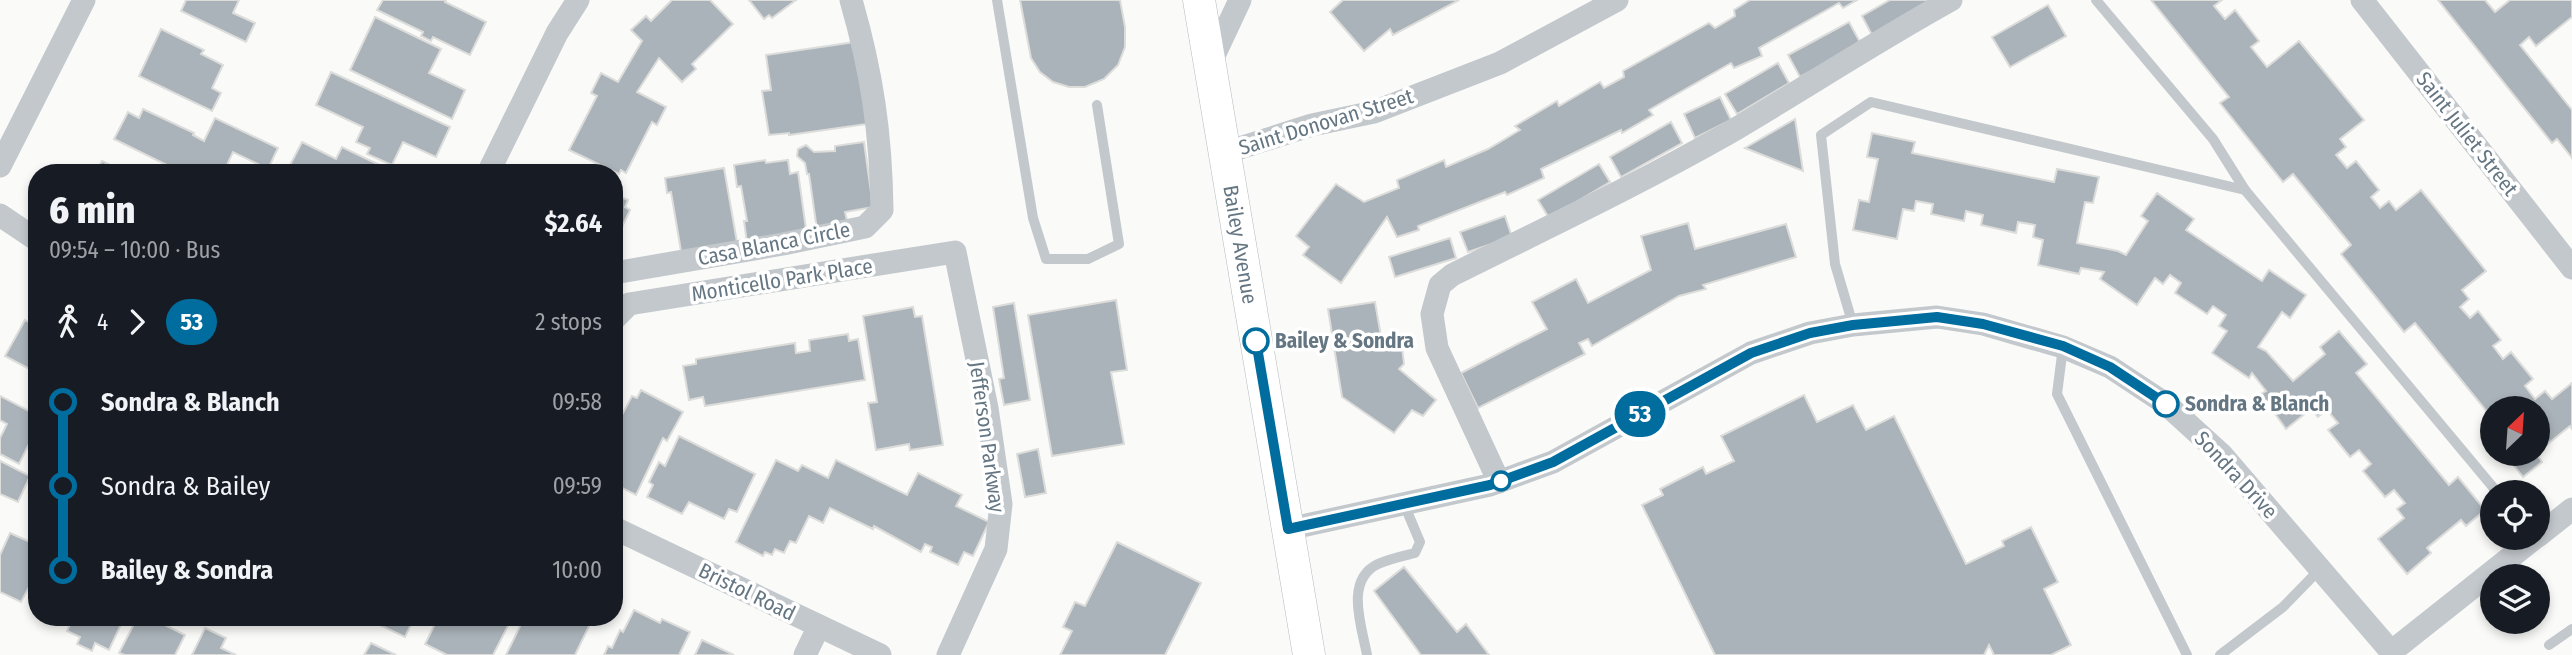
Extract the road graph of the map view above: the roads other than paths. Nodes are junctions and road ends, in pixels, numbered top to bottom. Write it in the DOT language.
graph roads {
  1 [pos="84,0"];
  2 [pos="578,0"];
  3 [pos="851,0"];
  4 [pos="996,0"];
  5 [pos="1199,0"];
  6 [pos="1240,0"];
  7 [pos="1617,0"];
  8 [pos="1951,0"];
  9 [pos="2096,0"];
  10 [pos="2362,0"];
  11 [pos="1209,65"];
  12 [pos="1097,105"];
  13 [pos="1224,153"];
  14 [pos="492,164"];
  15 [pos="0,166"];
  16 [pos="2245,190"];
  17 [pos="0,215"];
  18 [pos="28,234"];
  19 [pos="955,252"];
  20 [pos="2572,268"];
  21 [pos="623,271"];
  22 [pos="623,310"];
  23 [pos="1853,325"];
  24 [pos="2063,346"];
  25 [pos="2487,480"];
  26 [pos="1499,482"];
  27 [pos="1404,504"];
  28 [pos="2572,509"];
  29 [pos="2550,526"];
  30 [pos="1288,529"];
  31 [pos="623,532"];
  32 [pos="2520,550"];
  33 [pos="2320,569"];
  34 [pos="819,626"];
  35 [pos="2572,629"];
  36 [pos="2549,645"];
  37 [pos="2392,653"];
  38 [pos="805,655"];
  39 [pos="880,655"];
  40 [pos="948,655"];
  41 [pos="1309,655"];
  42 [pos="1367,655"];
  43 [pos="2187,655"];
  44 [pos="2220,655"];
  1 -- 15 [label="street"];
  2 -- 14 [label="street"];
  3 -- 21 [label="street, Casa Blanca Circle"];
  4 -- 12 [label="lane"];
  5 -- 11 [label="street, Bailey Avenue"];
  6 -- 11 [label="street"];
  7 -- 13 [label="street, Saint Donovan Street"];
  8 -- 26 [label="street"];
  9 -- 16 [label="lane"];
  10 -- 20 [label="street, Saint Juliet Street"];
  11 -- 13 [label="street, Bailey Avenue"];
  13 -- 30 [label="street, Bailey Avenue"];
  16 -- 23 [label="lane"];
  16 -- 25 [label="lane"];
  17 -- 18 [label="street"];
  19 -- 22 [label="street, Monticello Park Place"];
  19 -- 40 [label="street, Jefferson Parkway"];
  23 -- 24 [label="street, Sondra Drive"];
  23 -- 26 [label="street, Sondra Drive"];
  24 -- 33 [label="street, Sondra Drive"];
  24 -- 43 [label="lane"];
  26 -- 27 [label="street, Sondra Drive"];
  27 -- 30 [label="street, Sondra Drive"];
  27 -- 42 [label="lane"];
  28 -- 29 [label="street"];
  30 -- 41 [label="street, Bailey Avenue"];
  31 -- 34 [label="street, Bristol Road"];
  32 -- 37 [label="street"];
  33 -- 37 [label="street, Sondra Drive"];
  33 -- 44 [label="lane"];
  34 -- 38 [label="street"];
  34 -- 39 [label="street, Bristol Road"];
  35 -- 36 [label="lane"];
}
